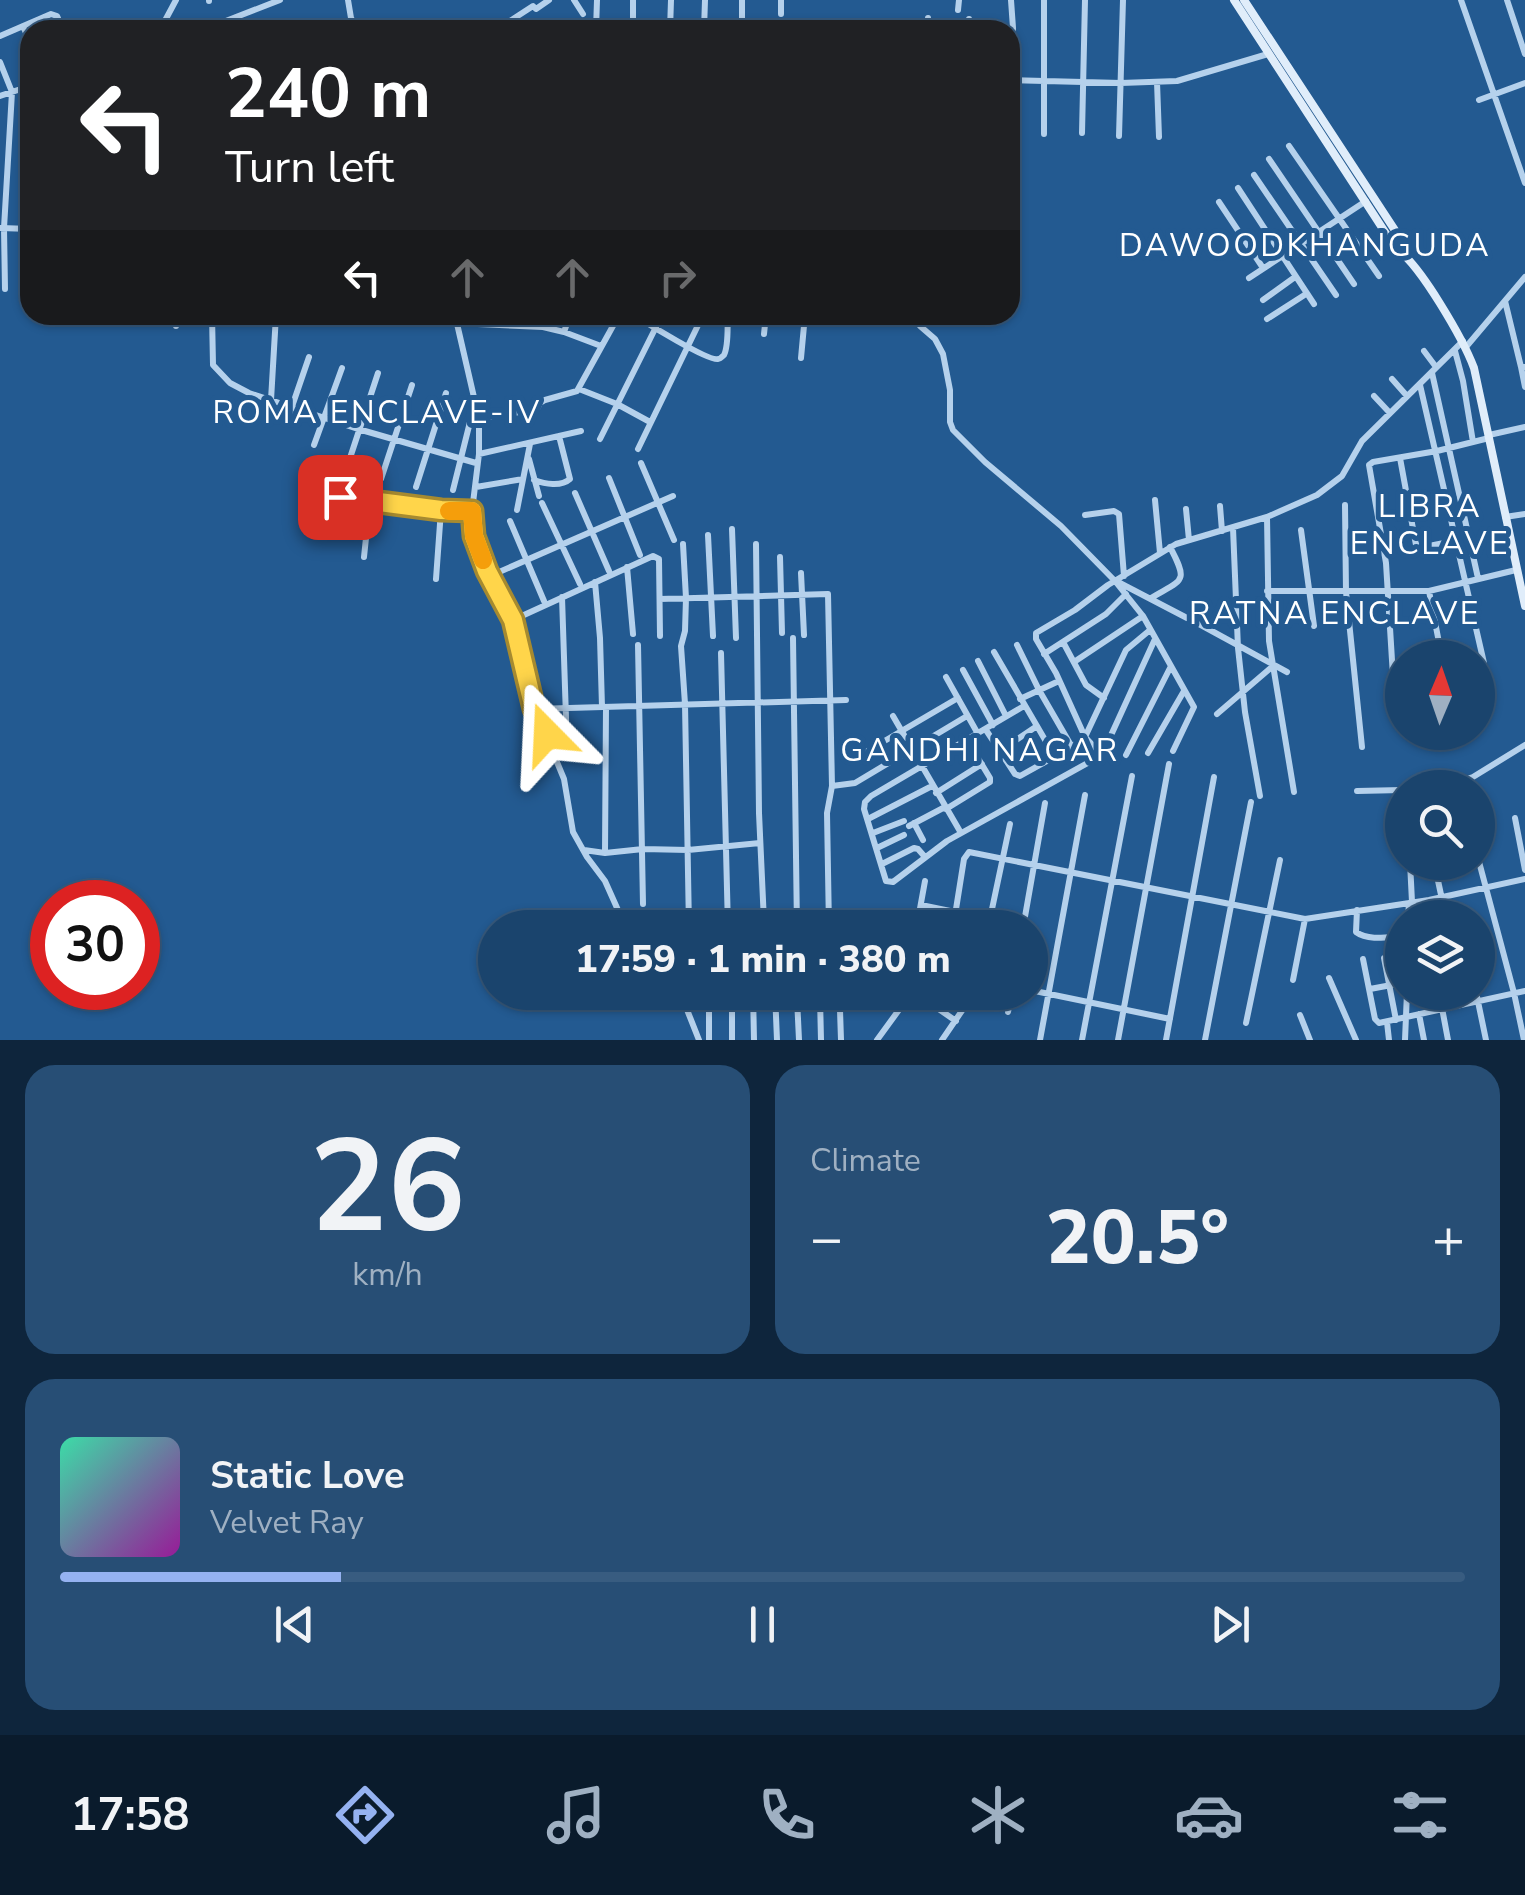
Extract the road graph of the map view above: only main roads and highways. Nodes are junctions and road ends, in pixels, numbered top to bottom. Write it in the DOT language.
graph roads {
  1 [pos="1234,0"];
  2 [pos="1244,0"];
  3 [pos="1404,253"];
  4 [pos="1525,606"];
  1 -- 3 [label="main road"];
  2 -- 3 [label="main road"];
  3 -- 4 [label="main road"];
}
